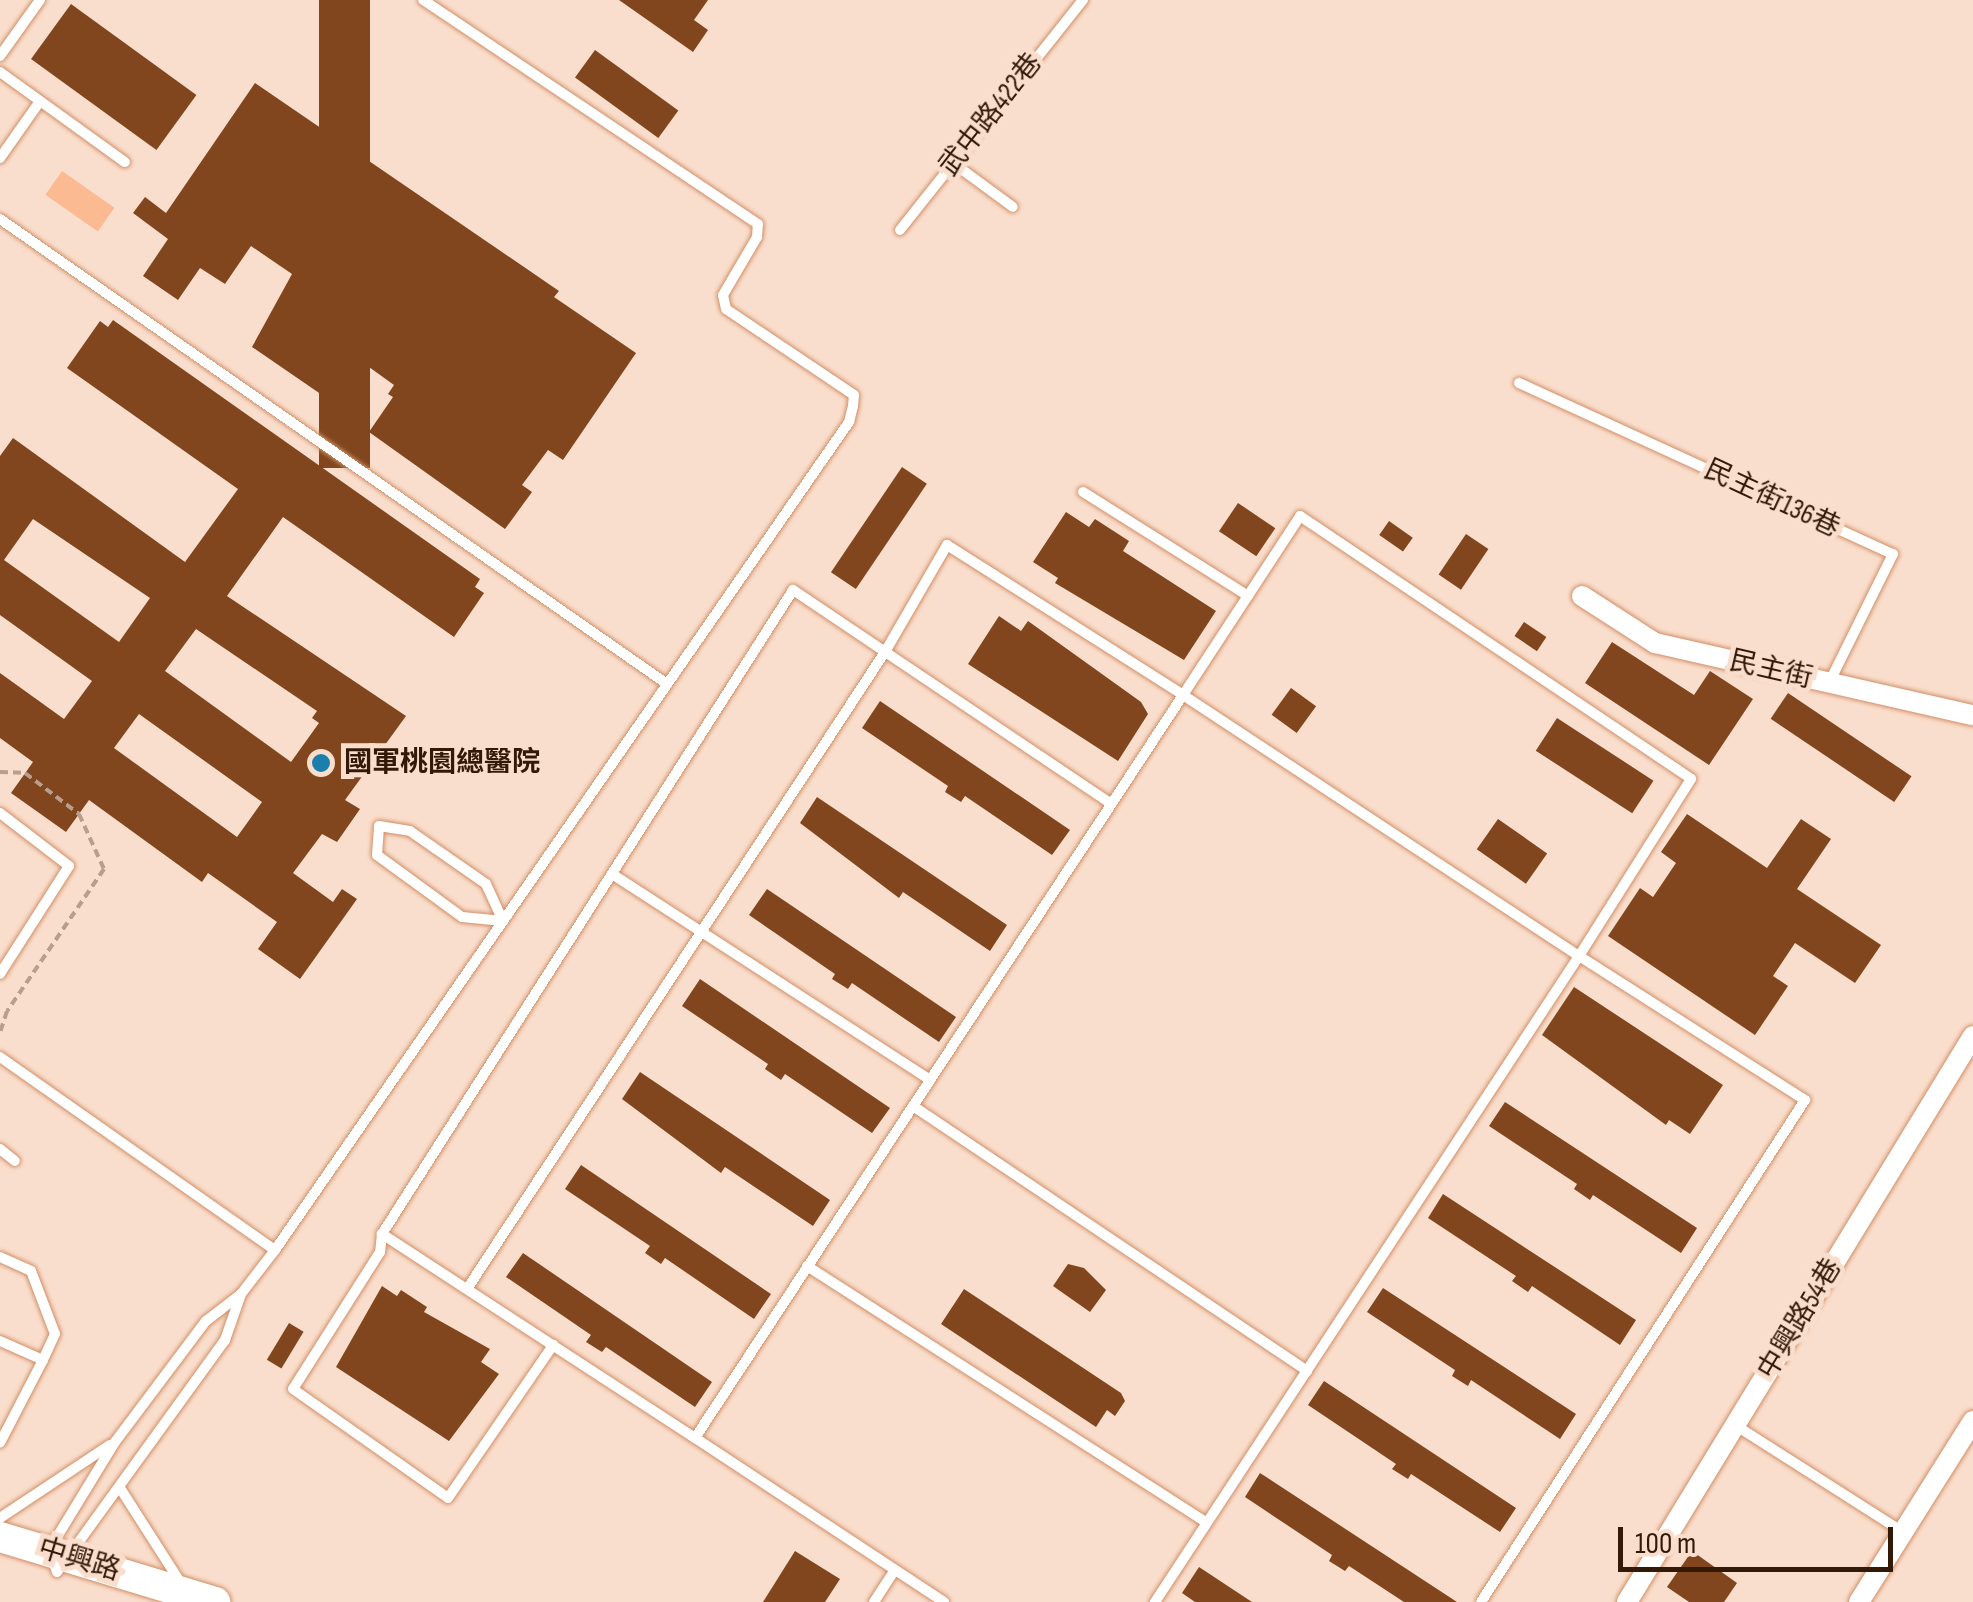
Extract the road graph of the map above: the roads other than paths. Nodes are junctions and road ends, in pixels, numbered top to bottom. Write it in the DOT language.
graph roads {
  1 [pos="40,0"];
  2 [pos="424,0"];
  3 [pos="1083,0"];
  4 [pos="0,56"];
  5 [pos="0,72"];
  6 [pos="38,104"];
  7 [pos="0,158"];
  8 [pos="125,162"];
  9 [pos="953,163"];
  10 [pos="1012,207"];
  11 [pos="0,219"];
  12 [pos="900,230"];
  13 [pos="1519,384"];
  14 [pos="1084,492"];
  15 [pos="1248,596"];
  16 [pos="1582,596"];
  17 [pos="884,652"];
  18 [pos="667,684"];
  19 [pos="1829,684"];
  20 [pos="1183,694"];
  21 [pos="1973,715"];
  22 [pos="1111,804"];
  23 [pos="0,814"];
  24 [pos="612,874"];
  25 [pos="503,920"];
  26 [pos="700,933"];
  27 [pos="1580,956"];
  28 [pos="0,974"];
  29 [pos="1973,1036"];
  30 [pos="0,1057"];
  31 [pos="930,1080"];
  32 [pos="913,1106"];
  33 [pos="0,1149"];
  34 [pos="16,1161"];
  35 [pos="382,1234"];
  36 [pos="274,1250"];
  37 [pos="0,1257"];
  38 [pos="808,1266"];
  39 [pos="466,1289"];
  40 [pos="241,1294"];
  41 [pos="0,1342"];
  42 [pos="553,1345"];
  43 [pos="43,1360"];
  44 [pos="1307,1371"];
  45 [pos="1973,1421"];
  46 [pos="1735,1425"];
  47 [pos="695,1438"];
  48 [pos="115,1442"];
  49 [pos="0,1443"];
  50 [pos="120,1488"];
  51 [pos="0,1518"];
  52 [pos="1207,1523"];
  53 [pos="1903,1532"];
  54 [pos="0,1537"];
  55 [pos="0,1554"];
  56 [pos="60,1560"];
  57 [pos="895,1570"];
  58 [pos="201,1598"];
  59 [pos="150,1602"];
  60 [pos="874,1602"];
  61 [pos="944,1602"];
  62 [pos="1155,1602"];
  63 [pos="1482,1602"];
  64 [pos="1628,1602"];
  65 [pos="1859,1602"];
  1 -- 4 [label="lane"];
  2 -- 18 [label="lane"];
  3 -- 9 [label="lane, 武中路422巷"];
  5 -- 6 [label="lane"];
  6 -- 7 [label="lane"];
  6 -- 8 [label="lane"];
  9 -- 10 [label="lane"];
  9 -- 12 [label="lane, 武中路422巷"];
  11 -- 18 [label="lane"];
  13 -- 19 [label="lane, 民主街136巷"];
  14 -- 15 [label="lane"];
  15 -- 20 [label="lane"];
  15 -- 27 [label="lane"];
  16 -- 19 [label="street, 民主街"];
  17 -- 20 [label="lane"];
  17 -- 22 [label="lane"];
  17 -- 24 [label="lane"];
  17 -- 26 [label="lane"];
  18 -- 25 [label="lane"];
  19 -- 21 [label="street, 民主街"];
  20 -- 22 [label="lane"];
  20 -- 27 [label="lane"];
  22 -- 31 [label="lane"];
  23 -- 28 [label="lane"];
  24 -- 26 [label="lane"];
  24 -- 35 [label="lane"];
  25 -- 25 [label="lane"];
  25 -- 36 [label="lane"];
  26 -- 31 [label="lane"];
  26 -- 39 [label="lane"];
  27 -- 44 [label="lane"];
  27 -- 63 [label="lane"];
  29 -- 46 [label="street, 中興路54巷"];
  30 -- 36 [label="lane"];
  31 -- 32 [label="lane"];
  32 -- 38 [label="lane"];
  32 -- 44 [label="lane"];
  33 -- 34 [label="lane"];
  35 -- 39 [label="lane"];
  35 -- 42 [label="lane"];
  36 -- 40 [label="lane"];
  37 -- 43 [label="lane"];
  38 -- 47 [label="lane"];
  38 -- 52 [label="lane"];
  39 -- 42 [label="lane"];
  40 -- 48 [label="lane"];
  40 -- 50 [label="lane"];
  41 -- 43 [label="lane"];
  42 -- 47 [label="lane"];
  43 -- 49 [label="lane"];
  44 -- 52 [label="lane"];
  45 -- 53 [label="street"];
  46 -- 53 [label="lane"];
  46 -- 64 [label="street, 中興路54巷"];
  47 -- 57 [label="lane"];
  48 -- 51 [label="lane"];
  48 -- 56 [label="lane"];
  50 -- 56 [label="lane"];
  50 -- 58 [label="lane"];
  52 -- 62 [label="lane"];
  53 -- 65 [label="street"];
  54 -- 56 [label="main road, 中興路"];
  55 -- 56 [label="main road, 中興路"];
  56 -- 58 [label="main road, 中興路"];
  56 -- 59 [label="main road, 中興路"];
  57 -- 60 [label="lane"];
  57 -- 61 [label="lane"];
}
